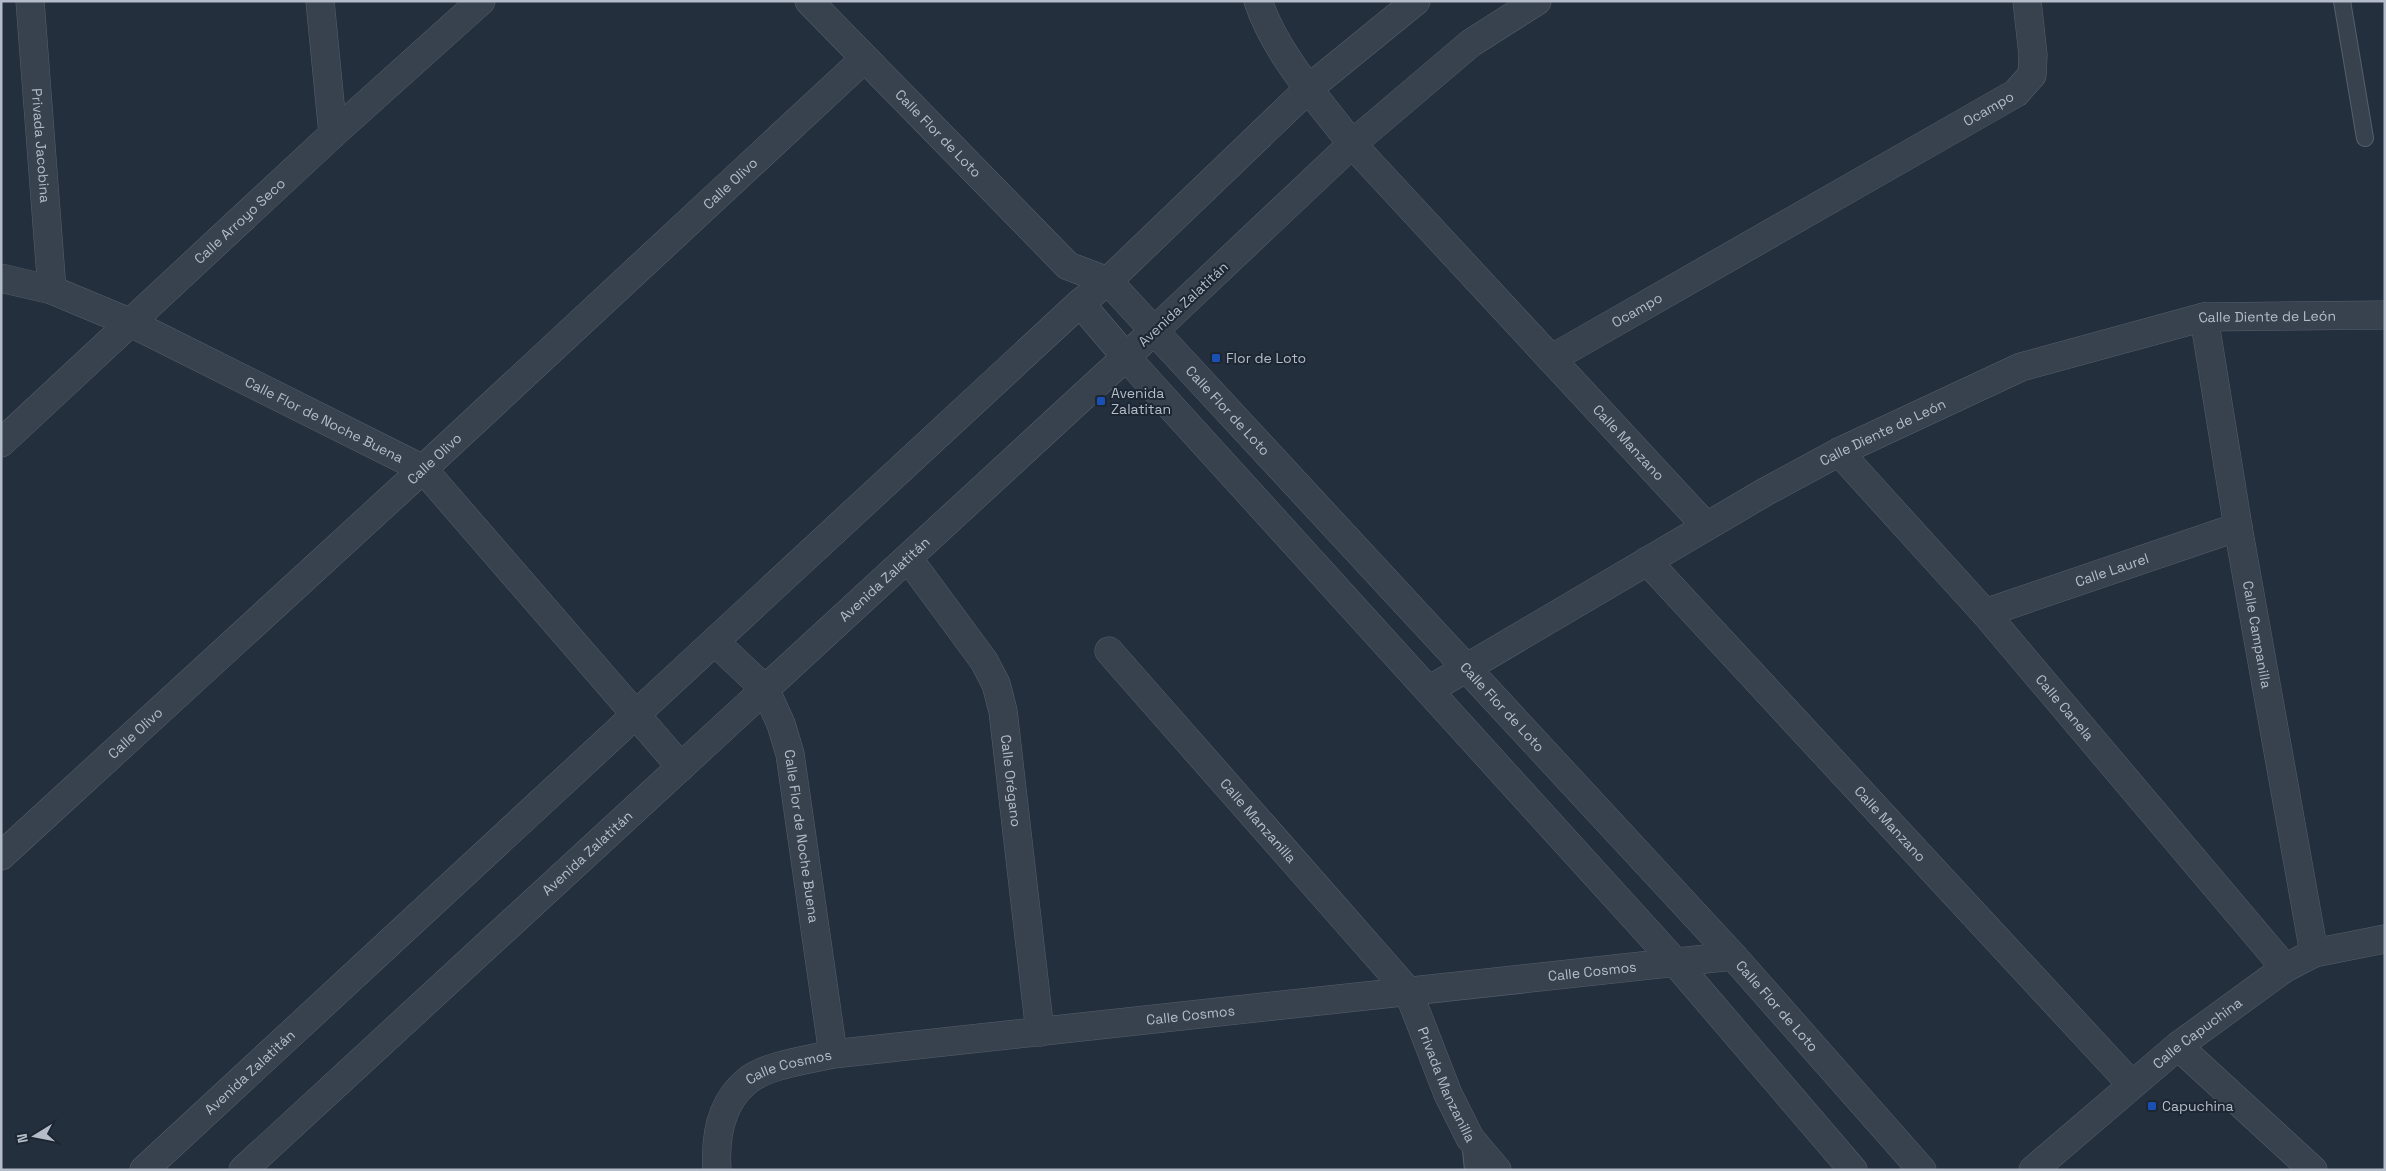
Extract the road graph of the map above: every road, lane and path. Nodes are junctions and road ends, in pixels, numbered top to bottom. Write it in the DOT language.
graph roads {
  1 [pos="30,1"];
  2 [pos="320,1"];
  3 [pos="481,1"];
  4 [pos="810,1"];
  5 [pos="1258,1"];
  6 [pos="1416,1"];
  7 [pos="1537,1"];
  8 [pos="2027,1"];
  9 [pos="2342,1"];
  10 [pos="864,59"];
  11 [pos="1308,89"];
  12 [pos="333,134"];
  13 [pos="2365,138"];
  14 [pos="1352,144"];
  15 [pos="1068,266"];
  16 [pos="1,278"];
  17 [pos="1108,281"];
  18 [pos="52,290"];
  19 [pos="1080,304"];
  20 [pos="2385,315"];
  21 [pos="2204,317"];
  22 [pos="131,323"];
  23 [pos="1155,330"];
  24 [pos="1126,357"];
  25 [pos="1551,359"];
  26 [pos="1,443"];
  27 [pos="1839,452"];
  28 [pos="423,469"];
  29 [pos="1706,526"];
  30 [pos="2238,528"];
  31 [pos="908,558"];
  32 [pos="1647,561"];
  33 [pos="1985,613"];
  34 [pos="716,643"];
  35 [pos="1109,651"];
  36 [pos="1467,668"];
  37 [pos="765,689"];
  38 [pos="1429,690"];
  39 [pos="636,716"];
  40 [pos="681,766"];
  41 [pos="1,856"];
  42 [pos="2385,940"];
  43 [pos="2314,953"];
  44 [pos="1733,956"];
  45 [pos="1675,962"];
  46 [pos="2285,968"];
  47 [pos="1408,991"];
  48 [pos="1040,1032"];
  49 [pos="2178,1046"];
  50 [pos="833,1054"];
  51 [pos="2132,1084"];
  52 [pos="1470,1138"];
  53 [pos="144,1170"];
  54 [pos="243,1170"];
  55 [pos="717,1170"];
  56 [pos="1473,1170"];
  57 [pos="1497,1170"];
  58 [pos="1853,1170"];
  59 [pos="1922,1170"];
  60 [pos="2033,1170"];
  61 [pos="2313,1170"];
  1 -- 18 [label="street, Privada Jacobina"];
  2 -- 12 [label="street"];
  3 -- 12 [label="street, Calle Arroyo Seco"];
  4 -- 10 [label="street, Calle Flor de Loto"];
  5 -- 11 [label="street"];
  6 -- 11 [label="street, Avenida Zalatitán"];
  7 -- 14 [label="street, Avenida Zalatitán"];
  8 -- 25 [label="street, Ocampo"];
  9 -- 13 [label="lane"];
  10 -- 15 [label="street, Calle Flor de Loto"];
  10 -- 28 [label="street, Calle Olivo"];
  11 -- 14 [label="street"];
  11 -- 17 [label="street, Avenida Zalatitán"];
  12 -- 22 [label="street, Calle Arroyo Seco"];
  14 -- 23 [label="street, Avenida Zalatitán"];
  14 -- 25 [label="street"];
  15 -- 17 [label="street, Calle Flor de Loto"];
  15 -- 19 [label="street, Calle Flor de Loto"];
  16 -- 18 [label="street, Calle Flor de Noche Buena"];
  17 -- 19 [label="street, Avenida Zalatitán"];
  17 -- 23 [label="street, Calle Flor de Loto"];
  18 -- 22 [label="street, Calle Flor de Noche Buena"];
  19 -- 24 [label="street, Calle Flor de Loto"];
  19 -- 34 [label="street, Avenida Zalatitán"];
  20 -- 21 [label="street, Calle Diente de León"];
  21 -- 27 [label="street, Calle Diente de León"];
  21 -- 30 [label="street, Calle Campanilla"];
  22 -- 26 [label="street, Calle Arroyo Seco"];
  22 -- 28 [label="street, Calle Flor de Noche Buena"];
  23 -- 24 [label="street, Avenida Zalatitán"];
  23 -- 36 [label="street, Calle Flor de Loto"];
  24 -- 31 [label="street, Avenida Zalatitán"];
  24 -- 38 [label="street, Calle Flor de Loto"];
  25 -- 29 [label="street, Calle Manzano"];
  27 -- 29 [label="street, Calle Diente de León"];
  27 -- 33 [label="street, Calle Canela"];
  28 -- 39 [label="street, Calle Flor de Noche Buena"];
  28 -- 41 [label="street, Calle Olivo"];
  29 -- 32 [label="street, Calle Diente de León"];
  30 -- 33 [label="street, Calle Laurel"];
  30 -- 43 [label="street, Calle Campanilla"];
  31 -- 37 [label="street, Avenida Zalatitán"];
  31 -- 48 [label="street, Calle Orégano"];
  32 -- 36 [label="street, Calle Diente de León"];
  32 -- 51 [label="street, Calle Manzano"];
  33 -- 46 [label="street, Calle Canela"];
  34 -- 37 [label="street, Calle Flor de Noche Buena"];
  34 -- 39 [label="street, Avenida Zalatitán"];
  35 -- 47 [label="street, Calle Manzanilla"];
  36 -- 38 [label="street, Calle Diente de León"];
  36 -- 44 [label="street, Calle Flor de Loto"];
  37 -- 40 [label="street, Avenida Zalatitán"];
  37 -- 50 [label="street, Calle Flor de Noche Buena"];
  38 -- 45 [label="street, Calle Flor de Loto"];
  39 -- 40 [label="street, Calle Flor de Noche Buena"];
  39 -- 53 [label="street, Avenida Zalatitán"];
  40 -- 54 [label="street, Avenida Zalatitán"];
  42 -- 43 [label="street, Calle Capuchina"];
  43 -- 46 [label="street, Calle Capuchina"];
  44 -- 45 [label="street, Calle Cosmos"];
  44 -- 59 [label="street, Calle Flor de Loto"];
  45 -- 47 [label="street, Calle Cosmos"];
  45 -- 58 [label="street, Calle Flor de Loto"];
  46 -- 49 [label="street, Calle Capuchina"];
  47 -- 48 [label="street, Calle Cosmos"];
  47 -- 52 [label="street, Privada Manzanilla"];
  48 -- 50 [label="street, Calle Cosmos"];
  49 -- 51 [label="street, Calle Capuchina"];
  49 -- 61 [label="street"];
  50 -- 55 [label="street, Calle Cosmos"];
  51 -- 60 [label="street, Calle Capuchina"];
  52 -- 56 [label="lane"];
  52 -- 57 [label="street, Privada Manzanilla"];
}
